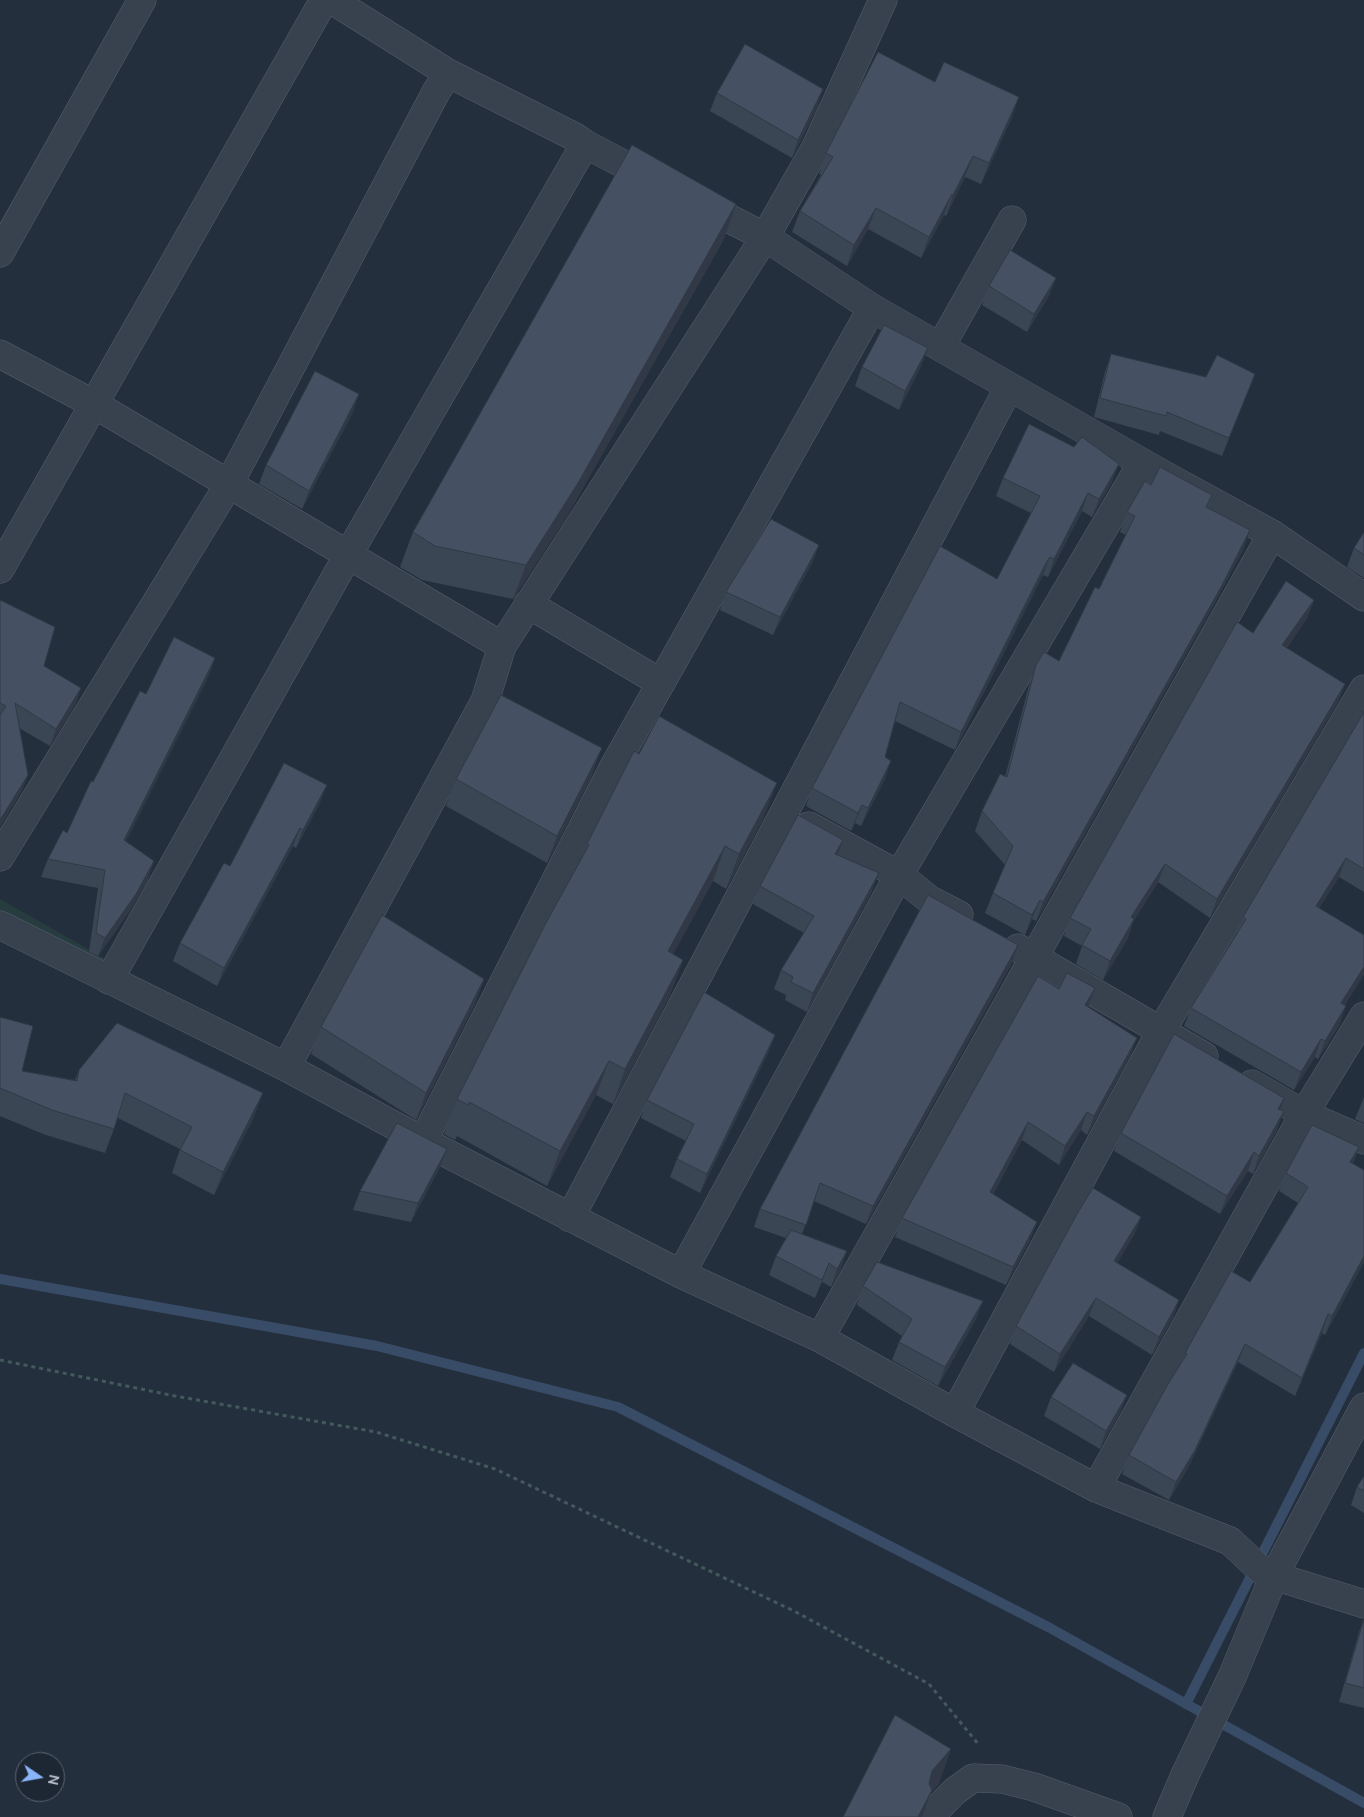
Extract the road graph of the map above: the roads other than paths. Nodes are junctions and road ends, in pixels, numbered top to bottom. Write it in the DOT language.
graph roads {
  1 [pos="142,0"];
  2 [pos="324,0"];
  3 [pos="332,0"];
  4 [pos="883,0"];
  5 [pos="448,73"];
  6 [pos="585,144"];
  7 [pos="1012,220"];
  8 [pos="766,237"];
  9 [pos="0,253"];
  10 [pos="872,308"];
  11 [pos="940,346"];
  12 [pos="0,354"];
  13 [pos="1009,387"];
  14 [pos="94,404"];
  15 [pos="1142,463"];
  16 [pos="229,484"];
  17 [pos="1272,534"];
  18 [pos="348,555"];
  19 [pos="0,569"];
  20 [pos="1364,596"];
  21 [pos="528,604"];
  22 [pos="502,646"];
  23 [pos="661,683"];
  24 [pos="1364,689"];
  25 [pos="485,701"];
  26 [pos="510,714"];
  27 [pos="639,723"];
  28 [pos="663,738"];
  29 [pos="587,755"];
  30 [pos="613,768"];
  31 [pos="760,797"];
  32 [pos="784,812"];
  33 [pos="0,856"];
  34 [pos="899,875"];
  35 [pos="0,925"];
  36 [pos="1035,958"];
  37 [pos="109,980"];
  38 [pos="1364,1016"];
  39 [pos="1161,1031"];
  40 [pos="286,1067"];
  41 [pos="1304,1114"];
  42 [pos="1364,1140"];
  43 [pos="422,1141"];
  44 [pos="570,1218"];
  45 [pos="681,1274"];
  46 [pos="820,1338"];
  47 [pos="1364,1407"];
  48 [pos="955,1413"];
  49 [pos="1096,1488"];
  50 [pos="1268,1573"];
  51 [pos="1364,1604"];
  52 [pos="932,1817"];
  53 [pos="1118,1817"];
  54 [pos="1167,1817"];
  1 -- 9 [label="street"];
  2 -- 14 [label="street"];
  3 -- 5 [label="street"];
  4 -- 8 [label="street"];
  5 -- 6 [label="street"];
  5 -- 16 [label="street"];
  6 -- 8 [label="street"];
  6 -- 18 [label="street"];
  7 -- 11 [label="street"];
  8 -- 10 [label="street"];
  8 -- 21 [label="street"];
  10 -- 11 [label="street"];
  10 -- 23 [label="street"];
  11 -- 13 [label="street"];
  12 -- 14 [label="street"];
  13 -- 15 [label="street"];
  13 -- 32 [label="street"];
  14 -- 16 [label="street"];
  14 -- 19 [label="street"];
  15 -- 17 [label="street"];
  15 -- 34 [label="street"];
  16 -- 18 [label="street"];
  16 -- 33 [label="street"];
  17 -- 20 [label="street"];
  17 -- 36 [label="street"];
  18 -- 22 [label="street"];
  18 -- 37 [label="street"];
  21 -- 22 [label="street"];
  21 -- 23 [label="street"];
  22 -- 25 [label="street"];
  23 -- 27 [label="street"];
  24 -- 39 [label="street"];
  25 -- 26 [label="street"];
  25 -- 40 [label="street"];
  27 -- 28 [label="street"];
  27 -- 30 [label="street"];
  29 -- 30 [label="street"];
  30 -- 43 [label="street"];
  31 -- 32 [label="street"];
  32 -- 34 [label="street"];
  32 -- 44 [label="street"];
  34 -- 36 [label="street"];
  34 -- 45 [label="street"];
  35 -- 37 [label="street"];
  36 -- 39 [label="street"];
  36 -- 46 [label="street"];
  37 -- 40 [label="street"];
  38 -- 41 [label="street"];
  39 -- 41 [label="street"];
  39 -- 48 [label="street"];
  40 -- 43 [label="street"];
  41 -- 42 [label="street"];
  41 -- 49 [label="street"];
  43 -- 44 [label="street"];
  44 -- 45 [label="street"];
  45 -- 46 [label="street"];
  46 -- 48 [label="street"];
  47 -- 50 [label="street"];
  48 -- 49 [label="street"];
  49 -- 50 [label="street"];
  50 -- 51 [label="street"];
  50 -- 54 [label="street"];
  52 -- 53 [label="street"];
}
